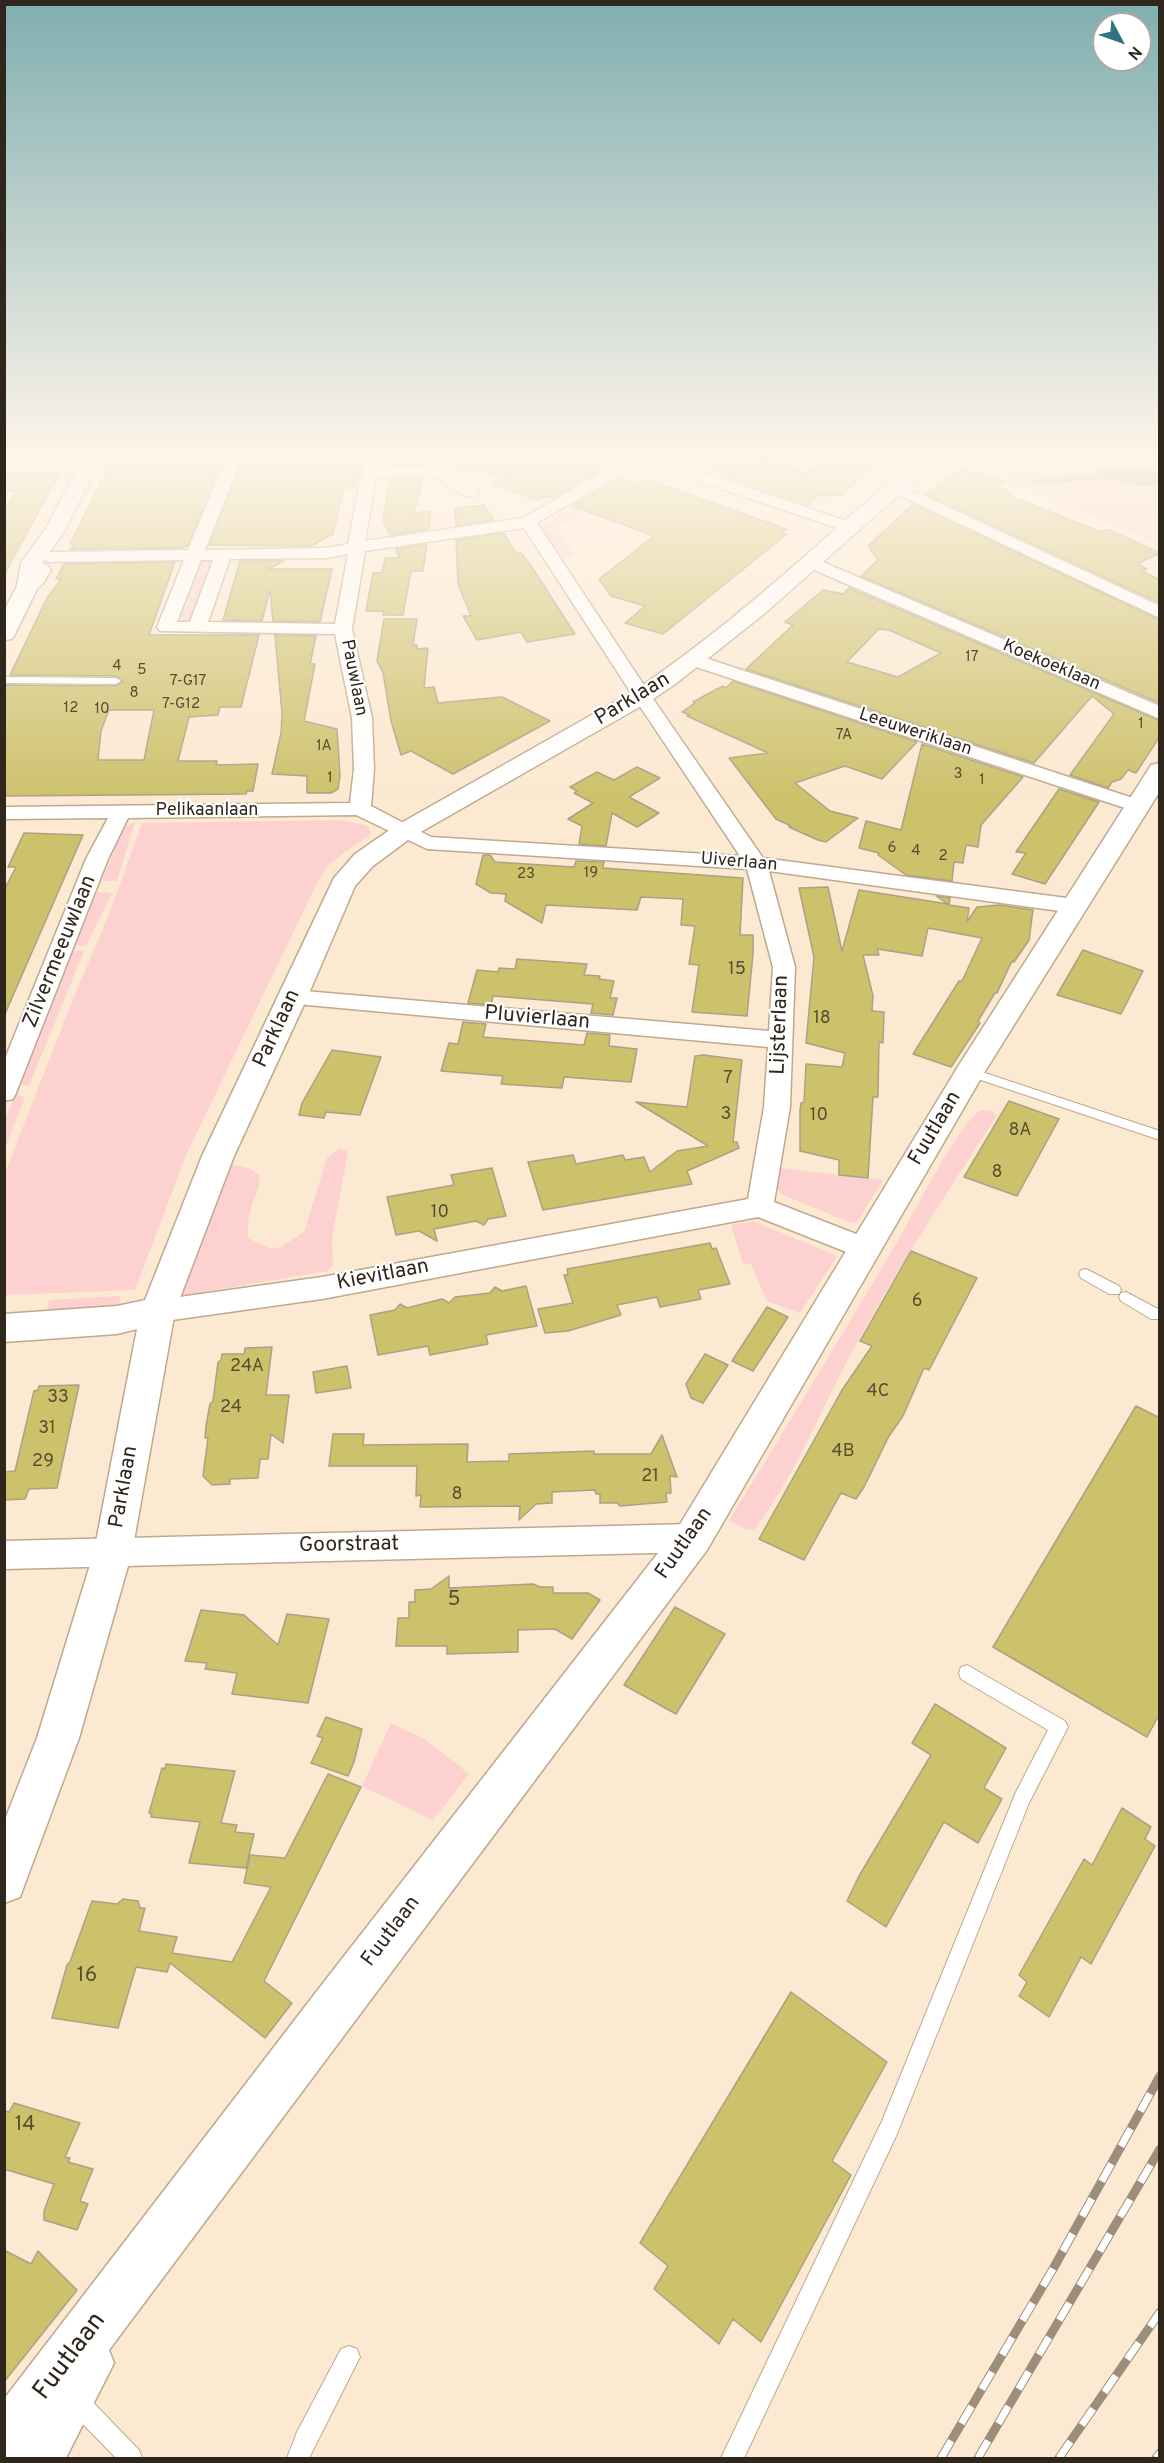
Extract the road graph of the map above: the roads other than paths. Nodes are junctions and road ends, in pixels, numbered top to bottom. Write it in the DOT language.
graph roads {
  1 [pos="36,571"];
  2 [pos="190,571"];
  3 [pos="217,571"];
  4 [pos="354,571"];
  5 [pos="560,571"];
  6 [pos="800,571"];
  7 [pos="832,571"];
  8 [pos="1071,571"];
  9 [pos="1160,613"];
  10 [pos="197,627"];
  11 [pos="343,629"];
  12 [pos="4,634"];
  13 [pos="693,660"];
  14 [pos="4,680"];
  15 [pos="116,681"];
  16 [pos="642,696"];
  17 [pos="1160,713"];
  18 [pos="1160,770"];
  19 [pos="1138,806"];
  20 [pos="360,809"];
  21 [pos="121,812"];
  22 [pos="4,813"];
  23 [pos="403,832"];
  24 [pos="756,863"];
  25 [pos="1074,906"];
  26 [pos="293,998"];
  27 [pos="781,1040"];
  28 [pos="970,1072"];
  29 [pos="4,1093"];
  30 [pos="1160,1136"];
  31 [pos="760,1207"];
  32 [pos="864,1248"];
  33 [pos="1086,1274"];
  34 [pos="158,1311"];
  35 [pos="1156,1315"];
  36 [pos="4,1328"];
  37 [pos="693,1538"];
  38 [pos="113,1552"];
  39 [pos="4,1555"];
  40 [pos="967,1673"];
  41 [pos="4,1881"];
  42 [pos="137,2269"];
  43 [pos="349,2357"];
  44 [pos="70,2394"];
  45 [pos="4,2445"];
  46 [pos="36,2458"];
  47 [pos="131,2458"];
  48 [pos="298,2458"];
  49 [pos="732,2458"];
  1 -- 12 [label="street"];
  2 -- 10 [label="street"];
  3 -- 10 [label="street"];
  4 -- 11 [label="street, Pauwlaan"];
  5 -- 16 [label="street, Lijsterlaan"];
  6 -- 13 [label="street, Parklaan"];
  7 -- 17 [label="street, Koekoeklaan"];
  8 -- 9 [label="street"];
  10 -- 11 [label="street"];
  11 -- 20 [label="street, Pauwlaan"];
  13 -- 16 [label="street, Parklaan"];
  13 -- 19 [label="street, Leeuweriklaan"];
  14 -- 15 [label="lane"];
  16 -- 23 [label="street, Parklaan"];
  16 -- 24 [label="street, Lijsterlaan"];
  18 -- 19 [label="street, Fuutlaan"];
  19 -- 25 [label="street, Fuutlaan"];
  20 -- 21 [label="street, Pelikaanlaan"];
  20 -- 23 [label="street"];
  21 -- 22 [label="street, Pelikaanlaan"];
  21 -- 29 [label="street, Zilvermeeuwlaan"];
  23 -- 24 [label="street, Uiverlaan"];
  23 -- 26 [label="street, Parklaan"];
  24 -- 25 [label="street, Uiverlaan"];
  24 -- 27 [label="street, Lijsterlaan"];
  25 -- 28 [label="street, Fuutlaan"];
  26 -- 27 [label="street, Pluvierlaan"];
  26 -- 34 [label="street, Parklaan"];
  27 -- 31 [label="street, Lijsterlaan"];
  28 -- 30 [label="lane"];
  28 -- 32 [label="street, Fuutlaan"];
  31 -- 32 [label="street"];
  31 -- 34 [label="street, Kievitlaan"];
  32 -- 37 [label="street, Fuutlaan"];
  33 -- 35 [label="lane"];
  34 -- 36 [label="street, Kievitlaan"];
  34 -- 38 [label="street, Parklaan"];
  37 -- 38 [label="street, Goorstraat"];
  37 -- 42 [label="street, Fuutlaan"];
  38 -- 39 [label="street, Goorstraat"];
  38 -- 41 [label="street, Parklaan"];
  40 -- 49 [label="lane"];
  42 -- 44 [label="street, Fuutlaan"];
  42 -- 45 [label="street, Fuutlaan"];
  43 -- 48 [label="lane"];
  44 -- 46 [label="street, Fuutlaan"];
  44 -- 47 [label="lane"];
}
